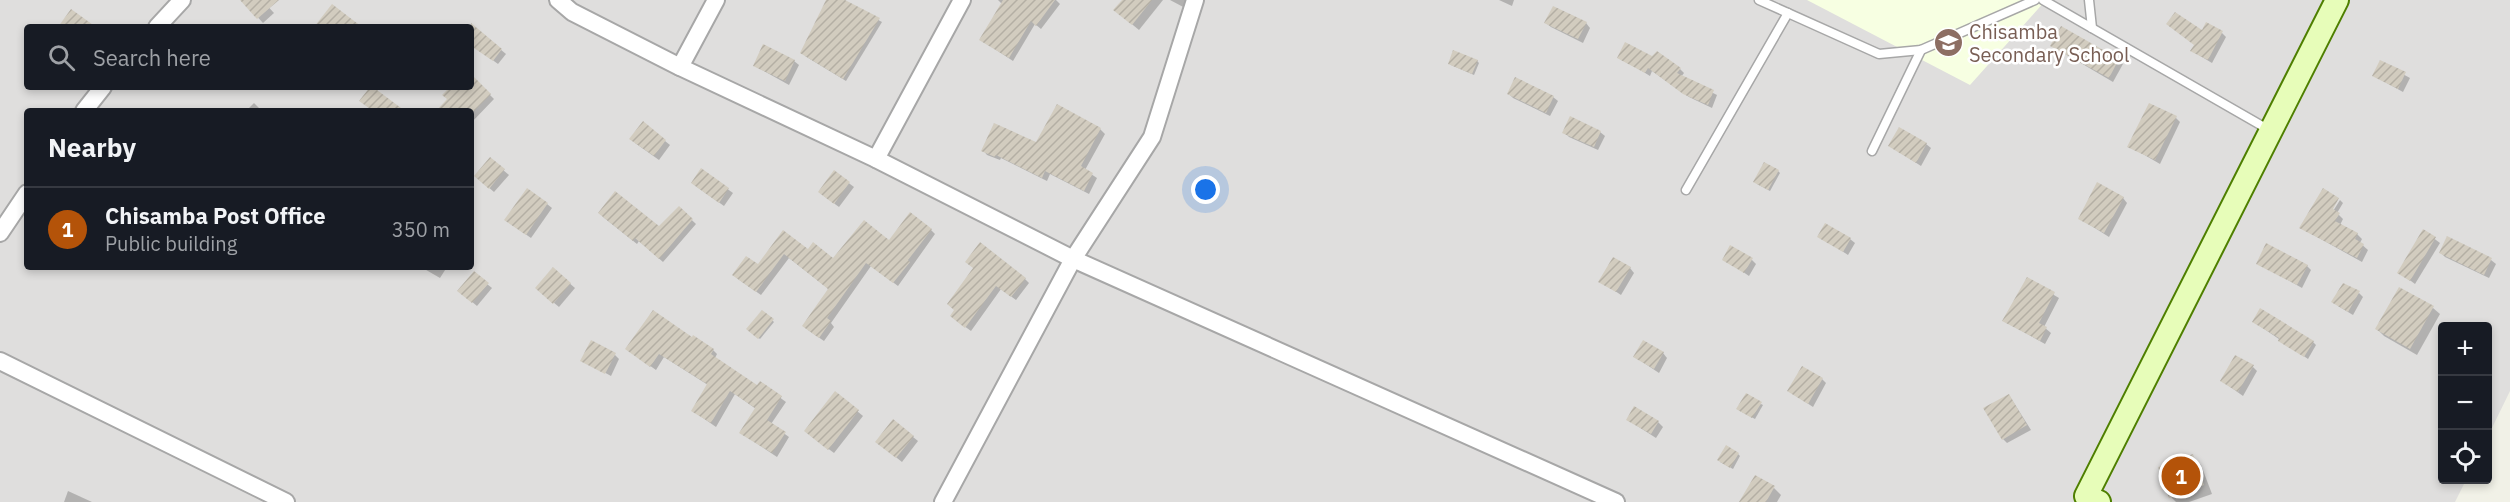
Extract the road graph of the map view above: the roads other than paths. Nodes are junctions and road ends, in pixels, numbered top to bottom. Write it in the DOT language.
graph roads {
  1 [pos="182,0"];
  2 [pos="558,0"];
  3 [pos="716,0"];
  4 [pos="962,0"];
  5 [pos="1195,0"];
  6 [pos="1759,0"];
  7 [pos="2035,0"];
  8 [pos="2043,0"];
  9 [pos="2089,0"];
  10 [pos="2337,0"];
  11 [pos="1788,13"];
  12 [pos="160,24"];
  13 [pos="2092,28"];
  14 [pos="1921,50"];
  15 [pos="680,67"];
  16 [pos="101,90"];
  17 [pos="86,108"];
  18 [pos="2271,131"];
  19 [pos="1872,151"];
  20 [pos="876,159"];
  21 [pos="1686,190"];
  22 [pos="24,197"];
  23 [pos="0,233"];
  24 [pos="1073,259"];
  25 [pos="0,360"];
  26 [pos="2089,500"];
  27 [pos="286,502"];
  28 [pos="943,502"];
  29 [pos="1616,502"];
  1 -- 12 [label="street"];
  2 -- 15 [label="street"];
  3 -- 15 [label="street"];
  4 -- 20 [label="street"];
  5 -- 24 [label="street"];
  6 -- 11 [label="lane"];
  7 -- 14 [label="lane"];
  8 -- 13 [label="lane"];
  9 -- 13 [label="lane"];
  10 -- 18 [label="main road"];
  11 -- 14 [label="lane"];
  11 -- 21 [label="lane"];
  13 -- 18 [label="lane"];
  14 -- 19 [label="lane"];
  15 -- 20 [label="street"];
  16 -- 17 [label="street"];
  18 -- 26 [label="main road"];
  20 -- 24 [label="street"];
  22 -- 23 [label="street"];
  24 -- 28 [label="street"];
  24 -- 29 [label="street"];
  25 -- 27 [label="street"];
}
